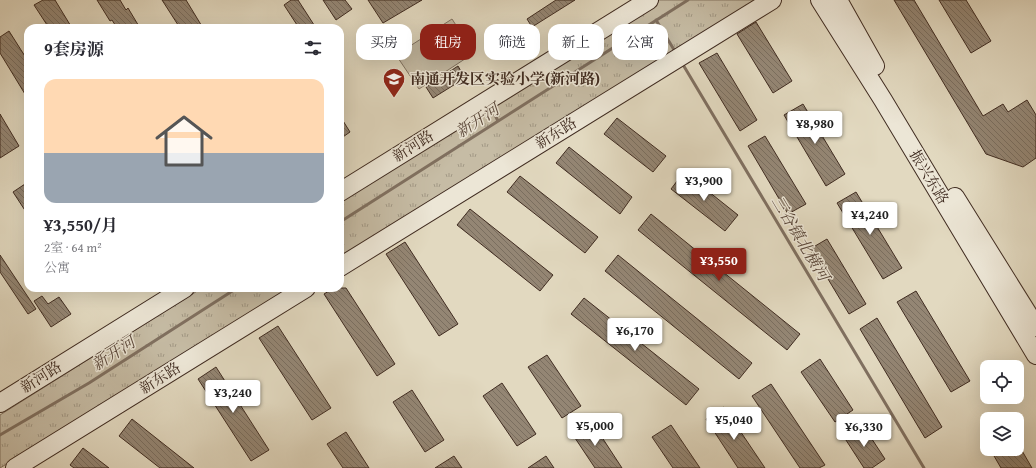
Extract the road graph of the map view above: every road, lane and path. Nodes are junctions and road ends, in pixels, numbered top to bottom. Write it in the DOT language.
graph roads {
  1 [pos="649,0"];
  2 [pos="772,0"];
  3 [pos="820,0"];
  4 [pos="838,0"];
  5 [pos="344,190"];
  6 [pos="344,265"];
  7 [pos="179,292"];
  8 [pos="300,292"];
  9 [pos="1036,327"];
  10 [pos="1036,355"];
  11 [pos="0,403"];
  12 [pos="15,468"];
  1 -- 5 [label="street, 新河路"];
  2 -- 6 [label="street, 新东路"];
  3 -- 10 [label="street, 振兴东路"];
  4 -- 9 [label="street, 振兴东路"];
  7 -- 11 [label="street, 新河路"];
  8 -- 12 [label="street, 新东路"];
}
